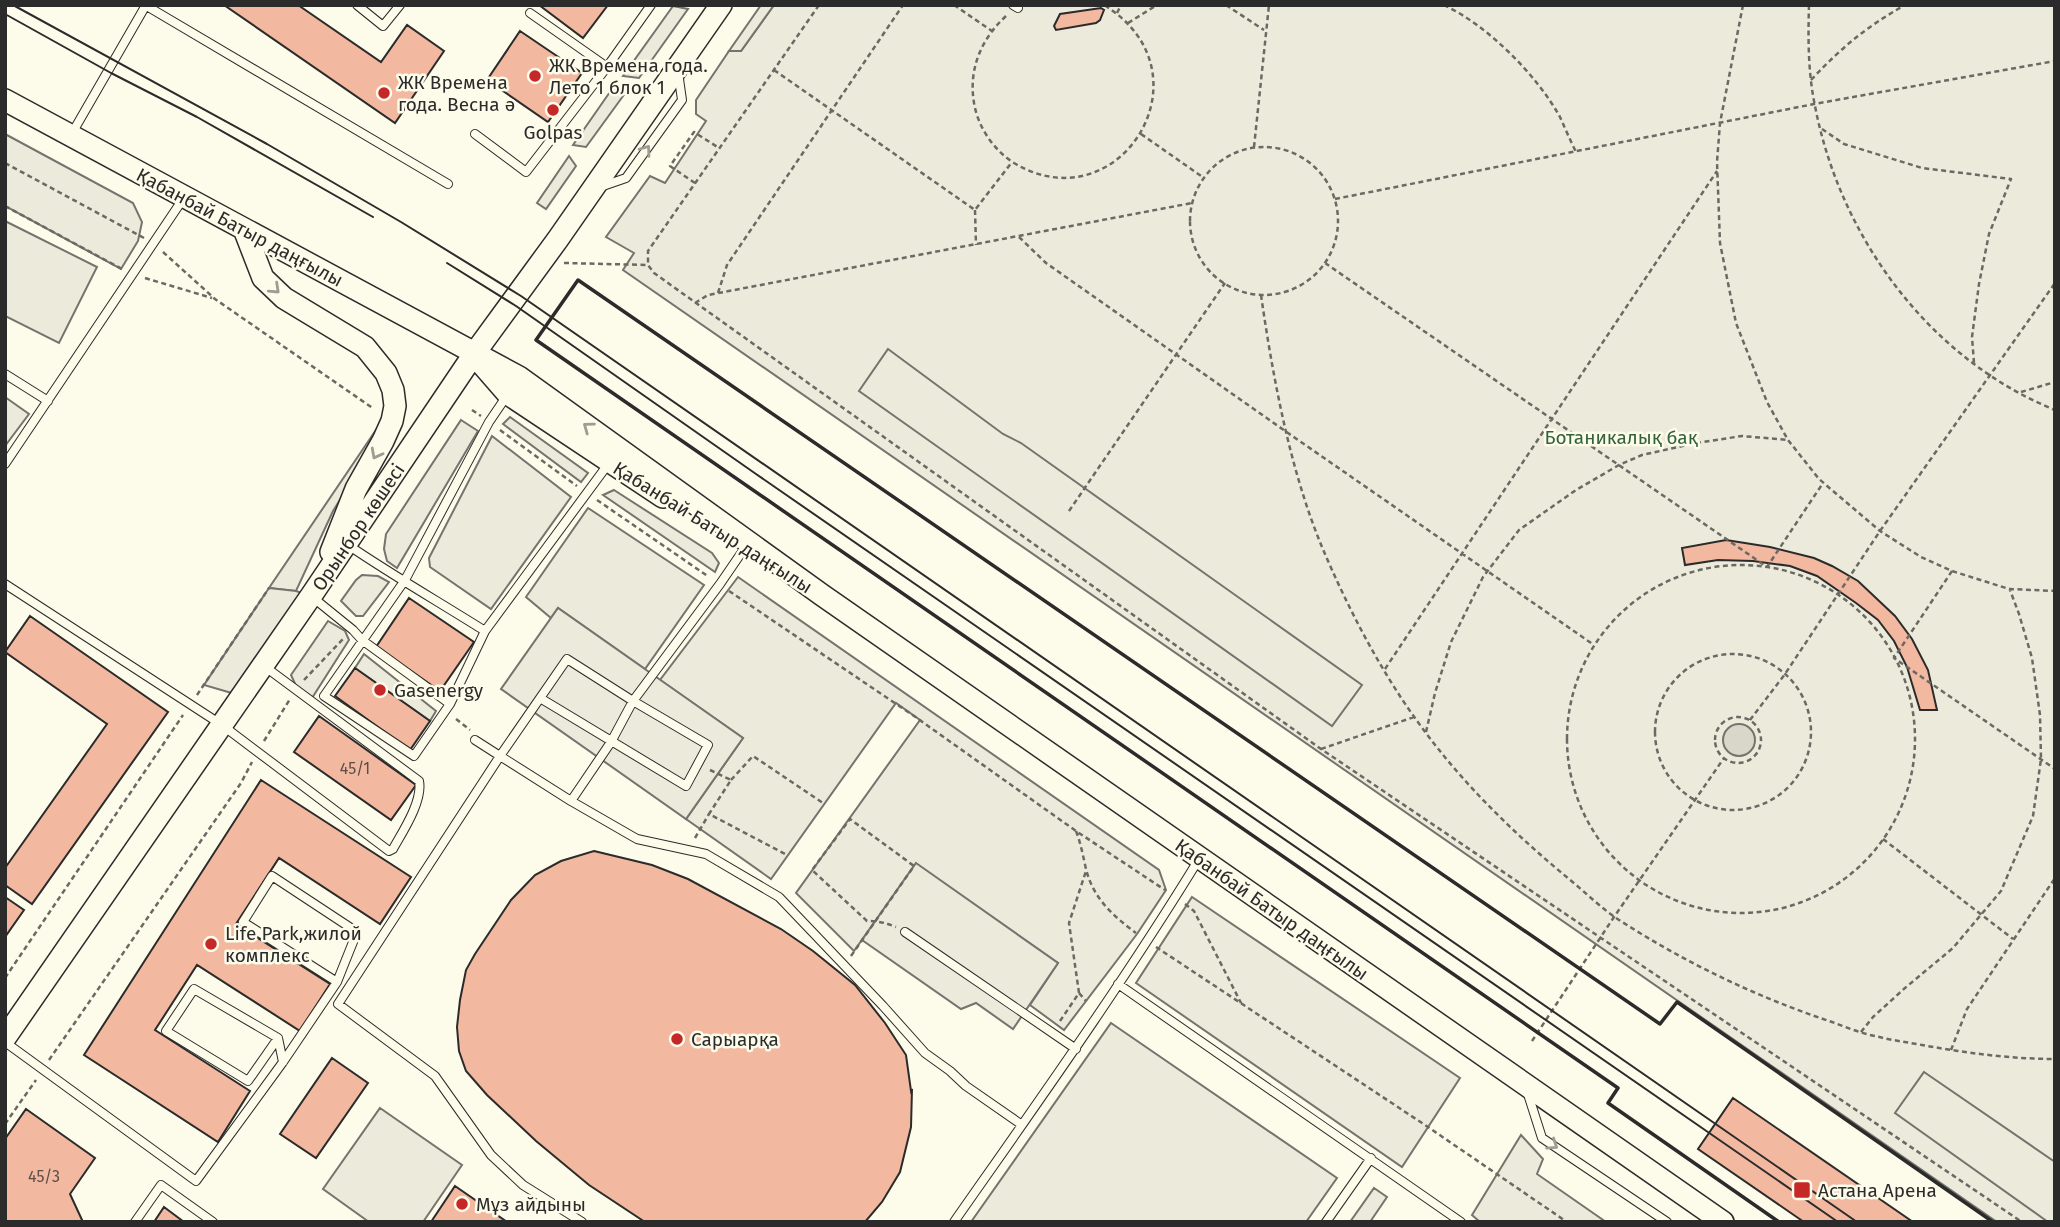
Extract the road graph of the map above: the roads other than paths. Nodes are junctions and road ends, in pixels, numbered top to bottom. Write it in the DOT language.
graph roads {
  1 [pos="146,5"];
  2 [pos="358,5"];
  3 [pos="400,5"];
  4 [pos="651,5"];
  5 [pos="717,10"];
  6 [pos="530,13"];
  7 [pos="607,68"];
  8 [pos="5,100"];
  9 [pos="475,134"];
  10 [pos="71,135"];
  11 [pos="448,184"];
  12 [pos="185,197"];
  13 [pos="244,229"];
  14 [pos="474,354"];
  15 [pos="5,374"];
  16 [pos="508,394"];
  17 [pos="48,401"];
  18 [pos="609,463"];
  19 [pos="5,464"];
  20 [pos="346,544"];
  21 [pos="744,549"];
  22 [pos="405,580"];
  23 [pos="5,584"];
  24 [pos="314,591"];
  25 [pos="822,595"];
  26 [pos="485,631"];
  27 [pos="362,640"];
  28 [pos="263,665"];
  29 [pos="540,698"];
  30 [pos="633,701"];
  31 [pos="450,704"];
  32 [pos="222,725"];
  33 [pos="475,740"];
  34 [pos="611,742"];
  35 [pos="500,755"];
  36 [pos="571,801"];
  37 [pos="1199,858"];
  38 [pos="905,932"];
  39 [pos="337,982"];
  40 [pos="1118,984"];
  41 [pos="278,1038"];
  42 [pos="5,1040"];
  43 [pos="1076,1049"];
  44 [pos="283,1062"];
  45 [pos="1525,1085"];
  46 [pos="1022,1125"];
  47 [pos="1371,1158"];
  48 [pos="135,1222"];
  49 [pos="213,1222"];
  50 [pos="582,1222"];
  51 [pos="954,1222"];
  52 [pos="1326,1222"];
  53 [pos="1461,1222"];
  54 [pos="1667,1222"];
  55 [pos="1723,1222"];
  1 -- 10 [label="lane"];
  1 -- 11 [label="lane"];
  2 -- 3 [label="lane"];
  4 -- 7 [label="lane"];
  5 -- 14 [label="main road, Орынбор көшесі"];
  6 -- 7 [label="lane"];
  7 -- 9 [label="lane"];
  8 -- 10 [label="main road, Қабанбай Батыр даңғылы"];
  10 -- 12 [label="main road, Қабанбай Батыр даңғылы"];
  12 -- 13 [label="main road, Қабанбай Батыр даңғылы"];
  12 -- 17 [label="lane"];
  13 -- 14 [label="main road, Қабанбай Батыр даңғылы"];
  13 -- 24 [label="main road, one-way"];
  14 -- 16 [label="main road, Қабанбай Батыр даңғылы"];
  14 -- 20 [label="main road, Орынбор көшесі"];
  25 -- 14 [label="main road, Қабанбай Батыр даңғылы, one-way"];
  15 -- 17 [label="lane"];
  16 -- 18 [label="main road, Қабанбай Батыр даңғылы"];
  16 -- 22 [label="lane"];
  17 -- 19 [label="lane"];
  18 -- 21 [label="main road, Қабанбай Батыр даңғылы"];
  18 -- 26 [label="lane"];
  20 -- 22 [label="lane"];
  20 -- 24 [label="main road, Орынбор көшесі"];
  21 -- 25 [label="main road, Қабанбай Батыр даңғылы"];
  21 -- 30 [label="lane"];
  22 -- 26 [label="lane"];
  22 -- 27 [label="lane"];
  23 -- 32 [label="lane"];
  24 -- 27 [label="lane"];
  24 -- 28 [label="main road, Орынбор көшесі"];
  25 -- 37 [label="main road, Қабанбай Батыр даңғылы"];
  26 -- 31 [label="lane"];
  27 -- 31 [label="lane"];
  27 -- 31 [label="lane"];
  28 -- 32 [label="main road, Орынбор көшесі"];
  28 -- 32 [label="lane"];
  29 -- 30 [label="lane"];
  29 -- 34 [label="lane"];
  29 -- 35 [label="lane"];
  30 -- 34 [label="lane"];
  30 -- 34 [label="lane"];
  32 -- 42 [label="main road, Орынбор көшесі"];
  33 -- 35 [label="lane"];
  34 -- 36 [label="lane"];
  35 -- 36 [label="lane"];
  35 -- 50 [label="lane"];
  36 -- 46 [label="lane"];
  37 -- 40 [label="lane"];
  37 -- 45 [label="main road, Қабанбай Батыр даңғылы"];
  38 -- 43 [label="lane"];
  39 -- 39 [label="lane"];
  39 -- 44 [label="lane"];
  40 -- 43 [label="lane"];
  40 -- 47 [label="lane"];
  41 -- 41 [label="lane"];
  41 -- 44 [label="lane"];
  42 -- 44 [label="lane"];
  43 -- 46 [label="lane"];
  45 -- 54 [label="lane, one-way"];
  45 -- 55 [label="main road, Қабанбай Батыр даңғылы"];
  46 -- 51 [label="lane"];
  47 -- 52 [label="lane"];
  47 -- 53 [label="lane"];
  48 -- 49 [label="lane"];
}
